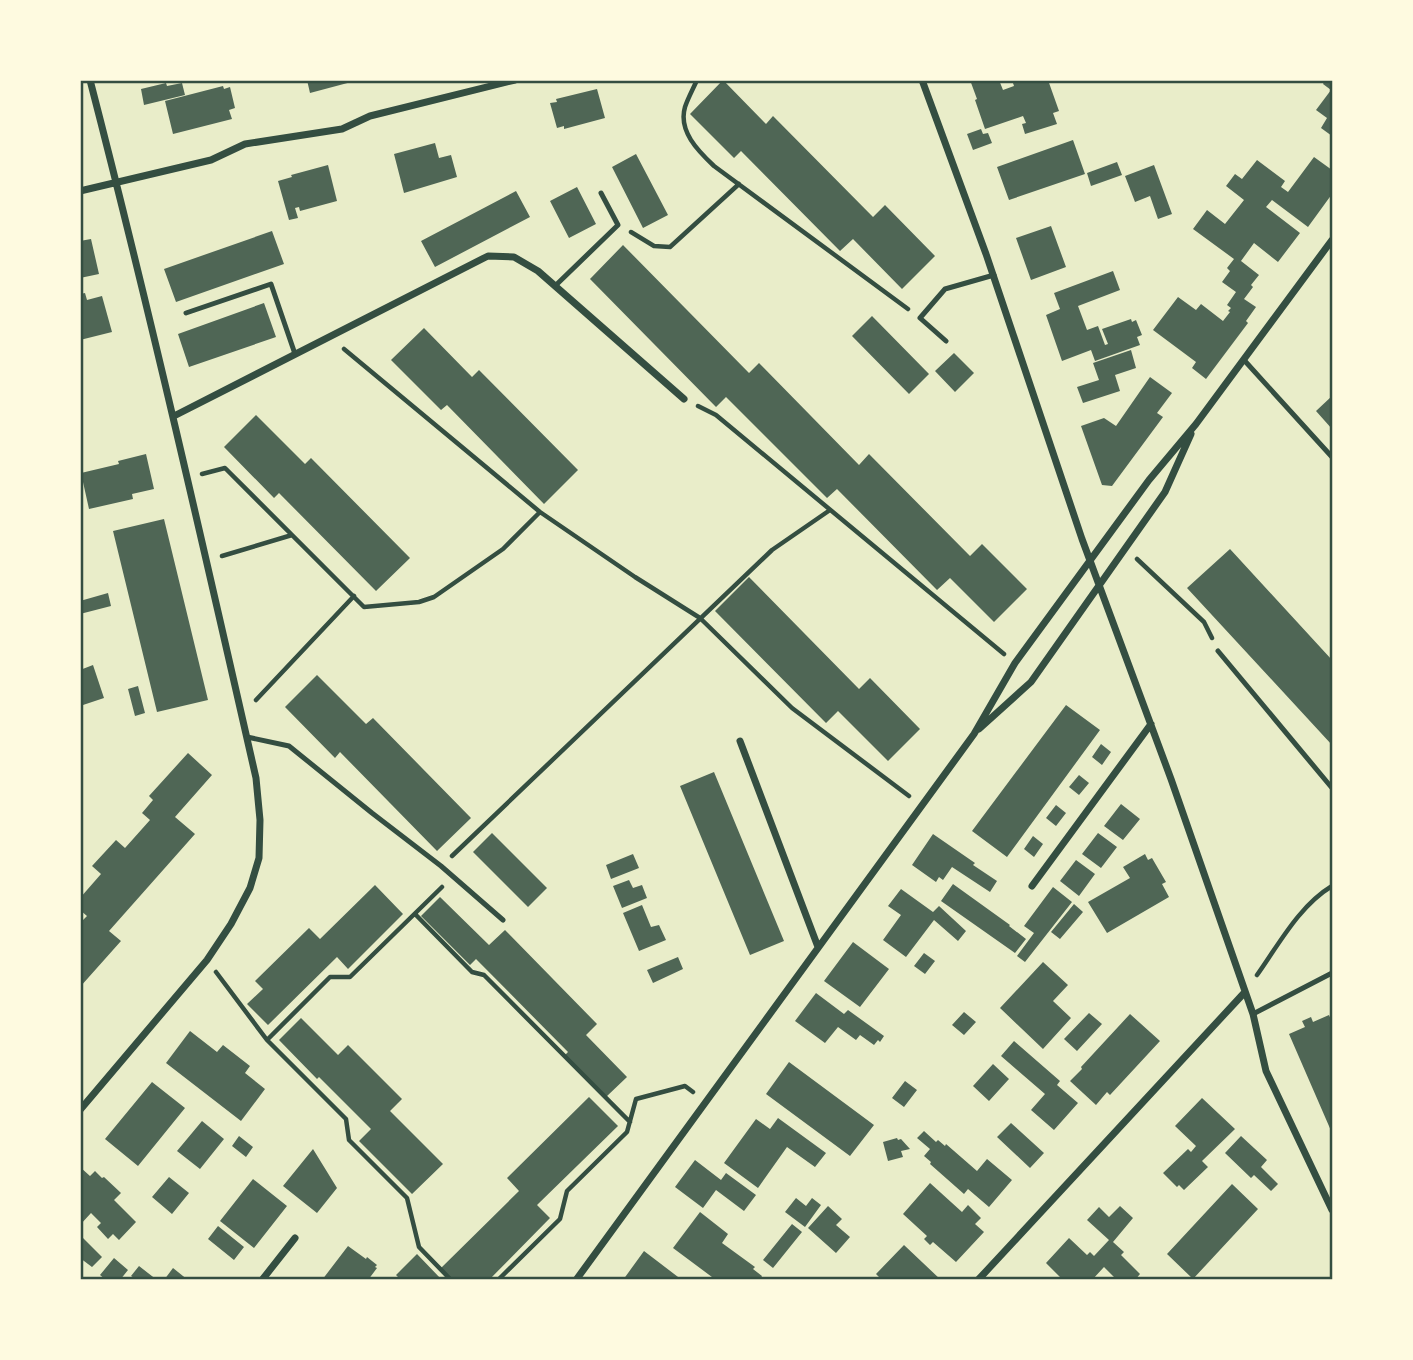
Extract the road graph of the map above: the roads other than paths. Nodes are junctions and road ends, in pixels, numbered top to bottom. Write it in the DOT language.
graph roads {
  1 [pos="90,80"];
  2 [pos="478,80"];
  3 [pos="515,80"];
  4 [pos="922,80"];
  5 [pos="480,90"];
  6 [pos="117,182"];
  7 [pos="80,191"];
  8 [pos="601,193"];
  9 [pos="1332,240"];
  10 [pos="994,275"];
  11 [pos="555,286"];
  12 [pos="186,313"];
  13 [pos="946,341"];
  14 [pos="295,354"];
  15 [pos="1244,360"];
  16 [pos="684,399"];
  17 [pos="174,416"];
  18 [pos="1196,424"];
  19 [pos="1332,457"];
  20 [pos="1090,561"];
  21 [pos="1099,585"];
  22 [pos="1218,652"];
  23 [pos="1151,724"];
  24 [pos="974,734"];
  25 [pos="247,737"];
  26 [pos="740,741"];
  27 [pos="1332,788"];
  28 [pos="1032,886"];
  29 [pos="503,920"];
  30 [pos="818,947"];
  31 [pos="1332,973"];
  32 [pos="1244,992"];
  33 [pos="1253,1014"];
  34 [pos="80,1110"];
  35 [pos="1332,1210"];
  36 [pos="295,1238"];
  37 [pos="262,1279"];
  38 [pos="576,1279"];
  39 [pos="978,1279"];
  1 -- 6 [label="street"];
  2 -- 5 [label="street"];
  3 -- 5 [label="street"];
  4 -- 10 [label="street"];
  5 -- 6 [label="street"];
  6 -- 7 [label="street"];
  6 -- 17 [label="street"];
  8 -- 11 [label="lane"];
  9 -- 15 [label="street"];
  10 -- 13 [label="lane"];
  10 -- 20 [label="street"];
  11 -- 14 [label="street"];
  11 -- 16 [label="street"];
  12 -- 14 [label="lane"];
  14 -- 17 [label="street"];
  15 -- 18 [label="street"];
  15 -- 19 [label="lane"];
  17 -- 25 [label="street"];
  18 -- 20 [label="street"];
  18 -- 21 [label="street"];
  20 -- 21 [label="street"];
  20 -- 24 [label="street"];
  21 -- 23 [label="street"];
  21 -- 24 [label="street"];
  22 -- 27 [label="lane"];
  23 -- 28 [label="street"];
  23 -- 32 [label="street"];
  24 -- 30 [label="street"];
  25 -- 29 [label="lane"];
  25 -- 34 [label="street"];
  26 -- 30 [label="street"];
  30 -- 38 [label="street"];
  31 -- 33 [label="lane"];
  32 -- 33 [label="street"];
  32 -- 39 [label="street"];
  33 -- 35 [label="street"];
  36 -- 37 [label="street"];
}
